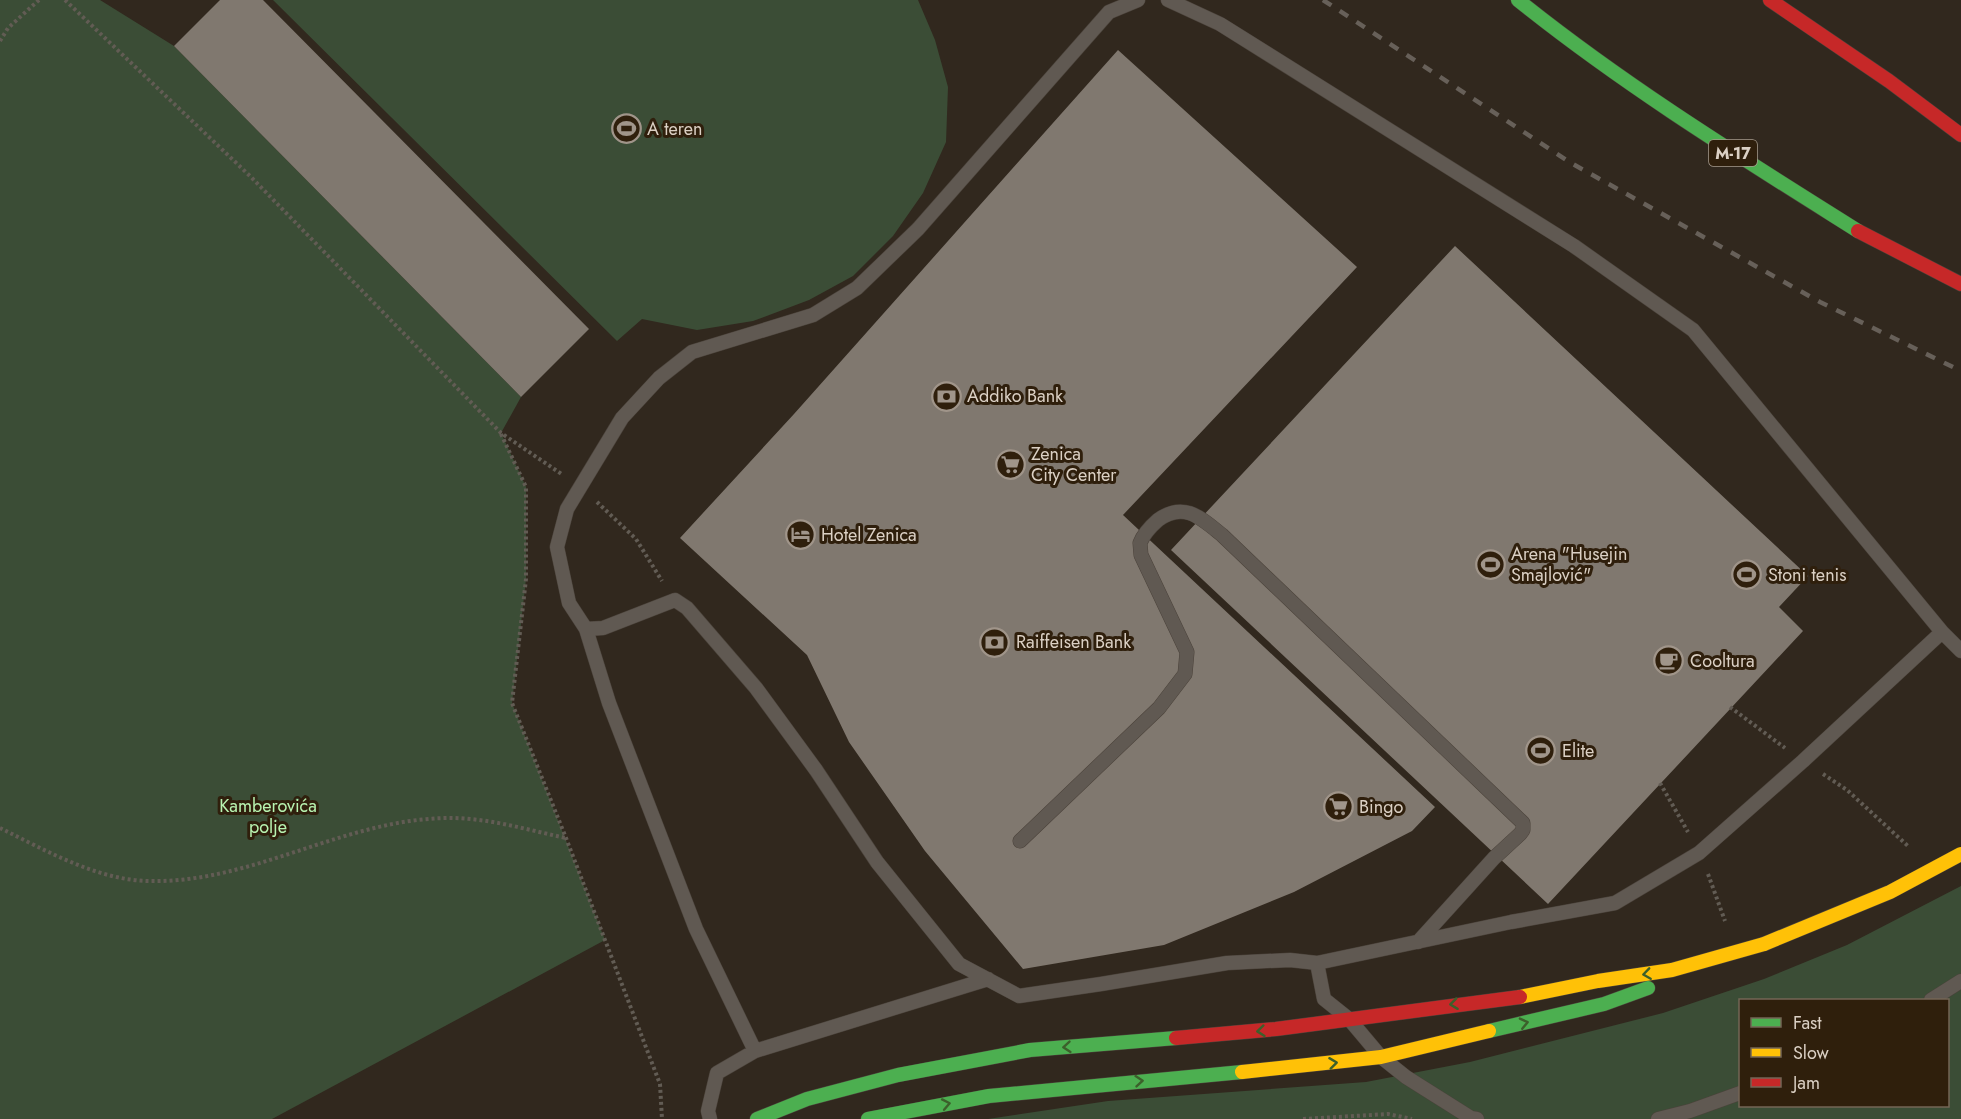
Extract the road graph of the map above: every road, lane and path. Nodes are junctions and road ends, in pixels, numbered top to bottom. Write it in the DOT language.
graph roads {
  1 [pos="39,0"];
  2 [pos="65,0"];
  3 [pos="1138,0"];
  4 [pos="1168,0"];
  5 [pos="1518,0"];
  6 [pos="1770,0"];
  7 [pos="0,41"];
  8 [pos="1961,135"];
  9 [pos="1961,284"];
  10 [pos="501,433"];
  11 [pos="580,487"];
  12 [pos="675,600"];
  13 [pos="586,629"];
  14 [pos="1942,632"];
  15 [pos="1961,651"];
  16 [pos="1846,790"];
  17 [pos="0,828"];
  18 [pos="567,838"];
  19 [pos="1020,841"];
  20 [pos="1961,854"];
  21 [pos="1935,870"];
  22 [pos="1418,942"];
  23 [pos="1764,944"];
  24 [pos="1317,963"];
  25 [pos="988,979"];
  26 [pos="1961,981"];
  27 [pos="1933,999"];
  28 [pos="1349,1019"];
  29 [pos="755,1051"];
  30 [pos="1381,1057"];
  31 [pos="1739,1093"];
  32 [pos="662,1119"];
  33 [pos="711,1119"];
  34 [pos="757,1119"];
  35 [pos="868,1119"];
  36 [pos="1303,1119"];
  37 [pos="1412,1119"];
  38 [pos="1477,1119"];
  39 [pos="1658,1119"];
  1 -- 7 [label="path"];
  2 -- 10 [label="path"];
  3 -- 11 [label="lane"];
  4 -- 14 [label="lane"];
  5 -- 9 [label="main road, M-17"];
  6 -- 8 [label="main road"];
  10 -- 11 [label="path"];
  10 -- 18 [label="path"];
  11 -- 12 [label="path"];
  11 -- 13 [label="lane"];
  12 -- 13 [label="lane"];
  12 -- 25 [label="lane"];
  13 -- 29 [label="lane"];
  14 -- 15 [label="lane"];
  14 -- 22 [label="lane"];
  16 -- 21 [label="path"];
  17 -- 18 [label="path"];
  18 -- 32 [label="path"];
  19 -- 22 [label="lane"];
  20 -- 21 [label="main road, bridge"];
  21 -- 23 [label="main road, bridge"];
  22 -- 24 [label="lane"];
  23 -- 28 [label="main road, one-way"];
  30 -- 23 [label="main road, one-way"];
  24 -- 25 [label="lane"];
  24 -- 28 [label="lane"];
  25 -- 29 [label="lane"];
  26 -- 27 [label="lane"];
  28 -- 30 [label="lane"];
  28 -- 34 [label="main road, one-way"];
  29 -- 33 [label="lane"];
  35 -- 30 [label="main road, one-way"];
  30 -- 38 [label="lane"];
  31 -- 39 [label="lane"];
  36 -- 37 [label="path"];
}
